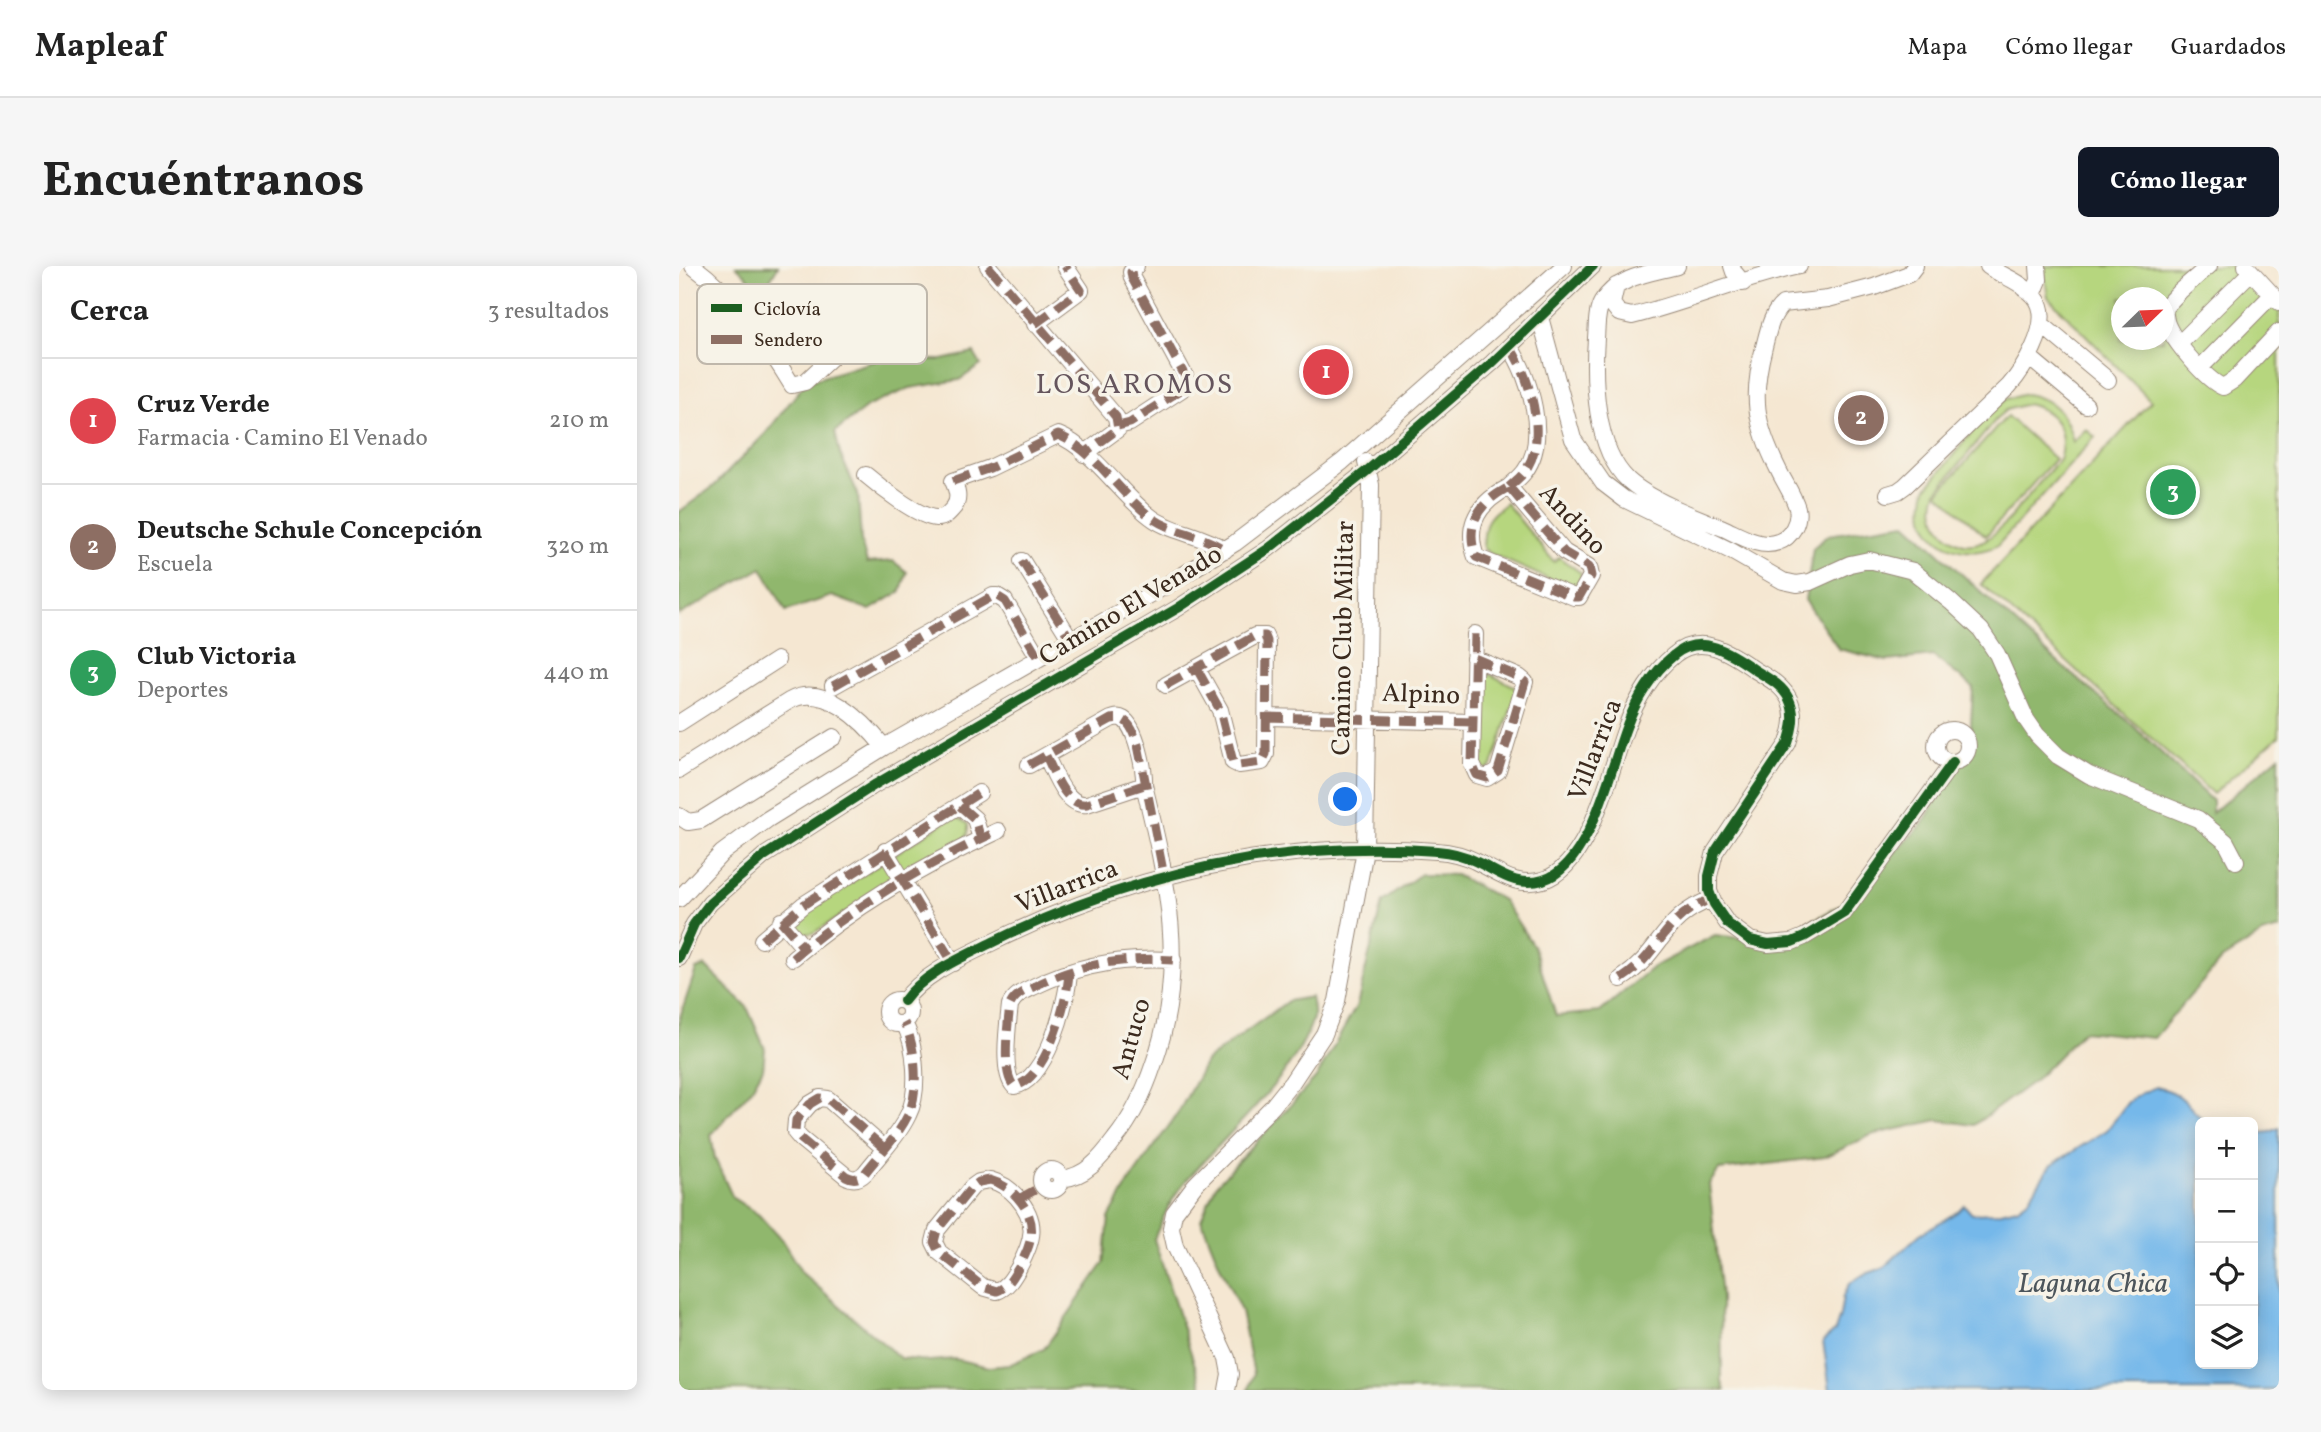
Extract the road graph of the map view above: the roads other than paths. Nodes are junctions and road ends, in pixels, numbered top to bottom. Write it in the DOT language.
graph roads {
  1 [pos="988,266"];
  2 [pos="1065,266"];
  3 [pos="1136,266"];
  4 [pos="1564,266"];
  5 [pos="1593,266"];
  6 [pos="1677,266"];
  7 [pos="1732,266"];
  8 [pos="1799,266"];
  9 [pos="1915,266"];
  10 [pos="1988,266"];
  11 [pos="2038,266"];
  12 [pos="2209,266"];
  13 [pos="702,268"];
  14 [pos="2249,269"];
  15 [pos="2011,273"];
  16 [pos="1743,283"];
  17 [pos="716,284"];
  18 [pos="1616,286"];
  19 [pos="2033,295"];
  20 [pos="2276,298"];
  21 [pos="1540,317"];
  22 [pos="1035,324"];
  23 [pos="2041,324"];
  24 [pos="2279,332"];
  25 [pos="2180,343"];
  26 [pos="1510,346"];
  27 [pos="2029,357"];
  28 [pos="779,364"];
  29 [pos="824,364"];
  30 [pos="2200,368"];
  31 [pos="2108,380"];
  32 [pos="2086,405"];
  33 [pos="1118,426"];
  34 [pos="1360,446"];
  35 [pos="1084,454"];
  36 [pos="1368,470"];
  37 [pos="866,475"];
  38 [pos="1509,487"];
  39 [pos="1888,494"];
  40 [pos="1225,550"];
  41 [pos="1022,561"];
  42 [pos="1475,634"];
  43 [pos="1071,640"];
  44 [pos="1039,658"];
  45 [pos="1474,658"];
  46 [pos="777,660"];
  47 [pos="1196,668"];
  48 [pos="1166,685"];
  49 [pos="832,686"];
  50 [pos="1266,717"];
  51 [pos="1367,718"];
  52 [pos="1473,722"];
  53 [pos="679,723"];
  54 [pos="834,737"];
  55 [pos="884,747"];
  56 [pos="1046,756"];
  57 [pos="862,761"];
  58 [pos="1953,762"];
  59 [pos="1029,765"];
  60 [pos="679,769"];
  61 [pos="876,784"];
  62 [pos="1144,785"];
  63 [pos="979,793"];
  64 [pos="960,806"];
  65 [pos="679,816"];
  66 [pos="998,831"];
  67 [pos="981,839"];
  68 [pos="1365,850"];
  69 [pos="885,851"];
  70 [pos="2236,861"];
  71 [pos="1164,876"];
  72 [pos="902,880"];
  73 [pos="1711,898"];
  74 [pos="679,899"];
  75 [pos="781,921"];
  76 [pos="761,940"];
  77 [pos="679,958"];
  78 [pos="1173,960"];
  79 [pos="953,963"];
  80 [pos="1069,972"];
  81 [pos="1621,979"];
  82 [pos="884,1148"];
  83 [pos="1019,1199"];
  84 [pos="1227,1390"];
  1 -- 22 [label="street"];
  2 -- 22 [label="street"];
  3 -- 33 [label="street"];
  4 -- 34 [label="street, Camino El Venado"];
  5 -- 21 [label="street, Camino El Venado"];
  6 -- 18 [label="street"];
  7 -- 16 [label="street"];
  8 -- 16 [label="street"];
  9 -- 18 [label="street"];
  10 -- 15 [label="street"];
  11 -- 19 [label="street"];
  12 -- 25 [label="street"];
  13 -- 17 [label="street"];
  14 -- 20 [label="street"];
  14 -- 25 [label="street"];
  15 -- 19 [label="street"];
  16 -- 18 [label="street"];
  19 -- 23 [label="street"];
  20 -- 30 [label="street"];
  21 -- 26 [label="street, Camino El Venado"];
  21 -- 70 [label="street"];
  22 -- 33 [label="street"];
  23 -- 27 [label="street"];
  23 -- 31 [label="street"];
  24 -- 30 [label="street"];
  25 -- 30 [label="street"];
  26 -- 36 [label="street, Camino El Venado"];
  26 -- 38 [label="street, Andino"];
  27 -- 32 [label="street"];
  27 -- 39 [label="street"];
  28 -- 29 [label="street"];
  33 -- 35 [label="street"];
  34 -- 36 [label="street, Camino Club Militar"];
  34 -- 40 [label="street, Camino El Venado"];
  35 -- 37 [label="street"];
  35 -- 40 [label="street"];
  36 -- 51 [label="street, Camino Club Militar"];
  36 -- 61 [label="street, Camino El Venado"];
  38 -- 38 [label="street, Andino"];
  40 -- 43 [label="street, Camino El Venado"];
  41 -- 43 [label="street"];
  42 -- 45 [label="street"];
  43 -- 44 [label="street, Camino El Venado"];
  44 -- 49 [label="street"];
  44 -- 55 [label="street, Camino El Venado"];
  45 -- 52 [label="street"];
  45 -- 52 [label="street"];
  46 -- 53 [label="street"];
  47 -- 48 [label="street"];
  47 -- 50 [label="street"];
  47 -- 50 [label="street"];
  50 -- 51 [label="street, Alpino"];
  51 -- 52 [label="street, Alpino"];
  51 -- 68 [label="street, Camino Club Militar"];
  54 -- 65 [label="street"];
  55 -- 57 [label="street, Camino El Venado"];
  55 -- 60 [label="street"];
  56 -- 59 [label="street"];
  56 -- 62 [label="street"];
  56 -- 62 [label="street, Antuco"];
  57 -- 61 [label="street"];
  57 -- 74 [label="street, Camino El Venado"];
  58 -- 73 [label="street"];
  61 -- 77 [label="street, Camino El Venado"];
  62 -- 71 [label="street, Antuco"];
  63 -- 64 [label="street"];
  64 -- 67 [label="street"];
  64 -- 69 [label="street"];
  66 -- 67 [label="street"];
  67 -- 72 [label="street"];
  68 -- 71 [label="street, Villarrica"];
  68 -- 73 [label="street, Villarrica"];
  68 -- 84 [label="street, Camino Club Militar"];
  69 -- 72 [label="street"];
  69 -- 75 [label="street"];
  71 -- 78 [label="street, Antuco"];
  71 -- 79 [label="street, Villarrica"];
  72 -- 75 [label="street"];
  72 -- 79 [label="street"];
  73 -- 81 [label="street"];
  75 -- 76 [label="street"];
  78 -- 80 [label="street"];
  78 -- 83 [label="street, Antuco"];
  79 -- 82 [label="street, Villarrica"];
  80 -- 80 [label="street"];
  82 -- 82 [label="street"];
  83 -- 83 [label="street"];
}
